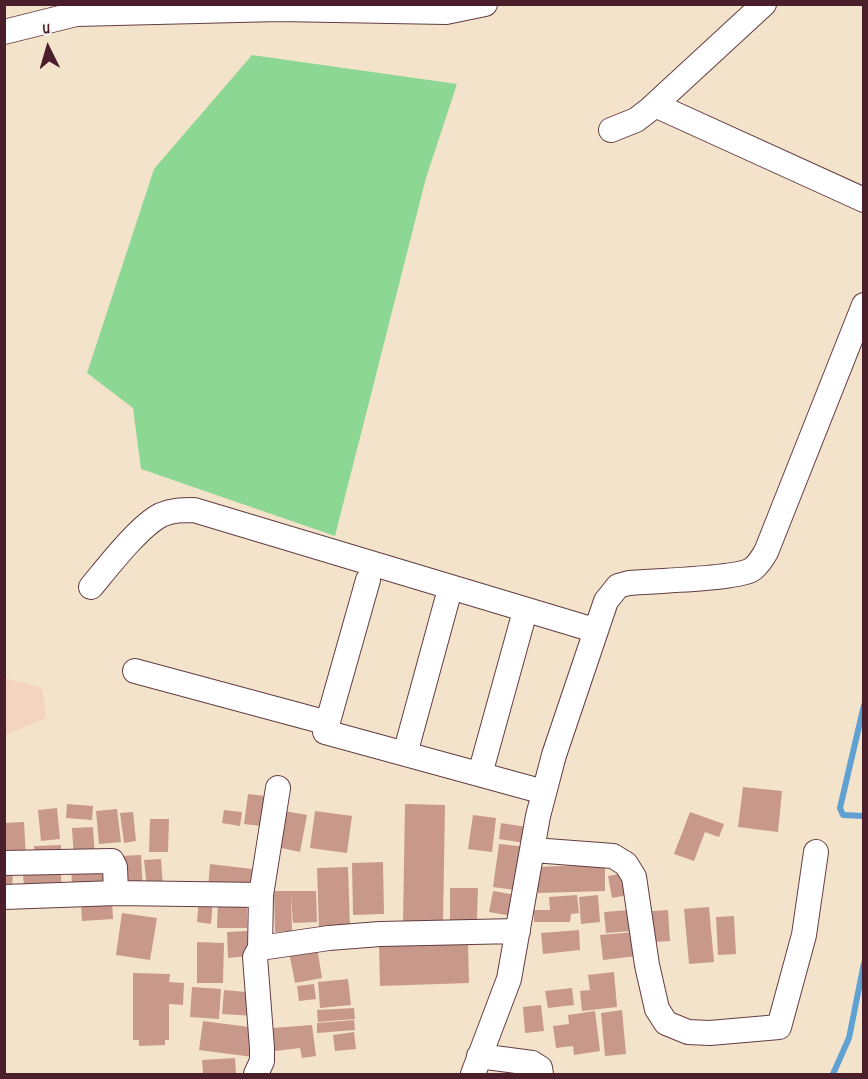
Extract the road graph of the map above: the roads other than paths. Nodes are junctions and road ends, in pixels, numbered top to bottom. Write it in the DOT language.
graph roads {
  1 [pos="485,4"];
  2 [pos="759,6"];
  3 [pos="128,8"];
  4 [pos="4,32"];
  5 [pos="655,105"];
  6 [pos="611,130"];
  7 [pos="864,200"];
  8 [pos="864,305"];
  9 [pos="368,580"];
  10 [pos="91,588"];
  11 [pos="447,600"];
  12 [pos="522,622"];
  13 [pos="594,630"];
  14 [pos="135,670"];
  15 [pos="328,723"];
  16 [pos="405,754"];
  17 [pos="480,774"];
  18 [pos="278,788"];
  19 [pos="544,792"];
  20 [pos="533,850"];
  21 [pos="816,852"];
  22 [pos="4,863"];
  23 [pos="116,893"];
  24 [pos="261,895"];
  25 [pos="4,897"];
  26 [pos="518,931"];
  27 [pos="260,948"];
  28 [pos="476,1065"];
  29 [pos="256,1074"];
  30 [pos="541,1074"];
  1 -- 3 [label="street"];
  2 -- 5 [label="street"];
  3 -- 4 [label="street"];
  5 -- 6 [label="street"];
  5 -- 7 [label="street"];
  8 -- 13 [label="street"];
  9 -- 15 [label="street"];
  10 -- 13 [label="street"];
  11 -- 16 [label="street"];
  12 -- 17 [label="street"];
  13 -- 19 [label="street"];
  14 -- 15 [label="street"];
  15 -- 16 [label="street"];
  16 -- 17 [label="street"];
  17 -- 19 [label="street"];
  18 -- 24 [label="street"];
  19 -- 20 [label="street"];
  20 -- 21 [label="street"];
  20 -- 26 [label="street"];
  22 -- 23 [label="street"];
  23 -- 24 [label="street"];
  23 -- 25 [label="street"];
  24 -- 27 [label="street"];
  26 -- 27 [label="street"];
  26 -- 28 [label="street"];
  27 -- 29 [label="street"];
  28 -- 30 [label="street"];
}
